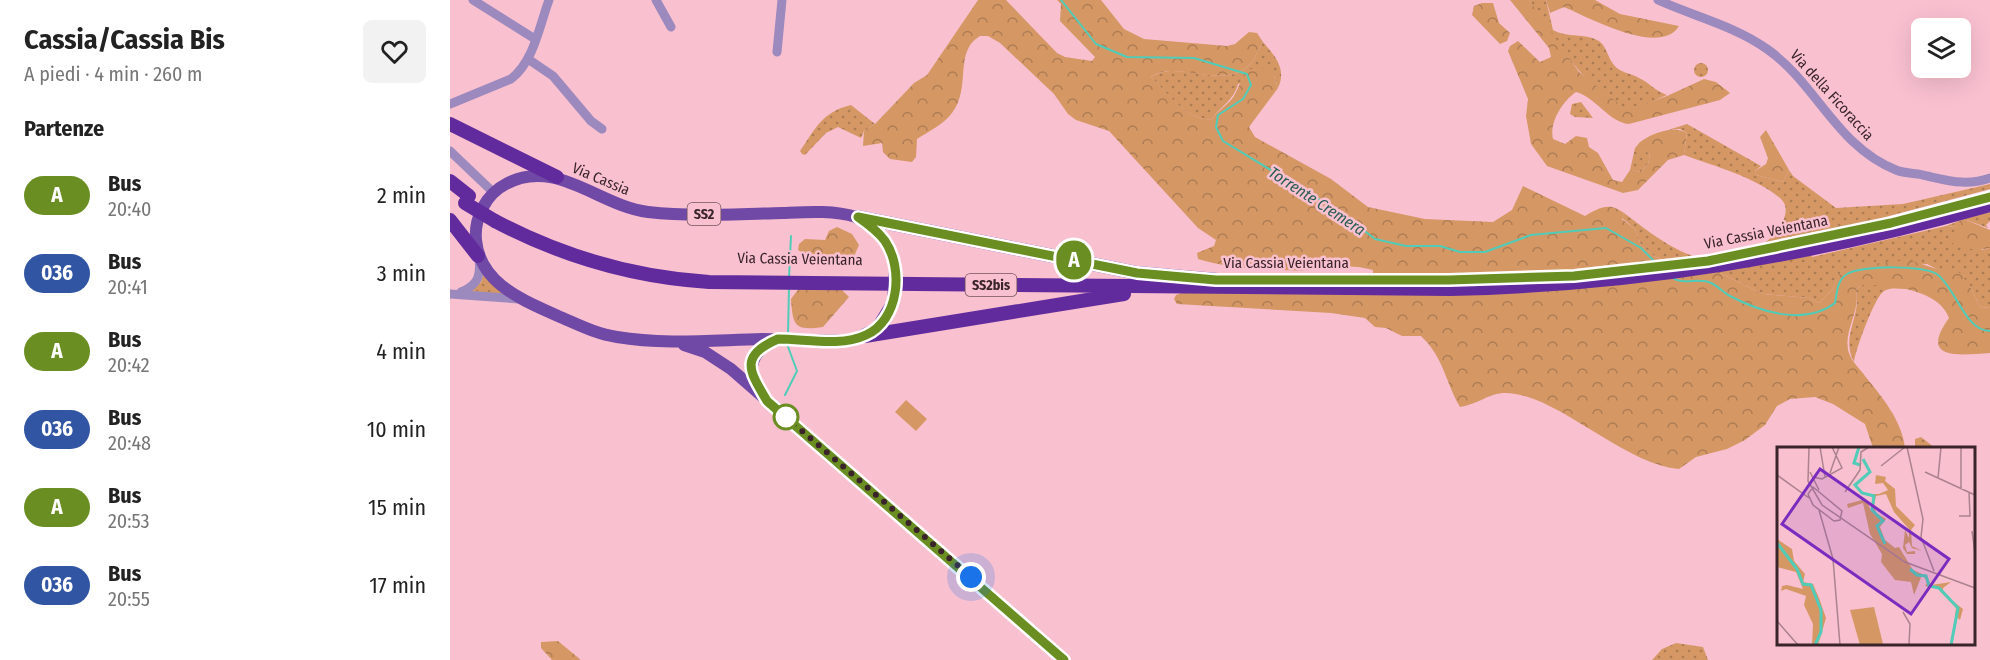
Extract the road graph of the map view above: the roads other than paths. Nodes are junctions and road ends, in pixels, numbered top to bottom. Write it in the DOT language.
graph roads {
  1 [pos="473,0"];
  2 [pos="549,0"];
  3 [pos="656,0"];
  4 [pos="782,0"];
  5 [pos="1658,0"];
  6 [pos="671,27"];
  7 [pos="535,39"];
  8 [pos="777,52"];
  9 [pos="528,59"];
  10 [pos="450,104"];
  11 [pos="450,124"];
  12 [pos="603,129"];
  13 [pos="450,151"];
  14 [pos="557,177"];
  15 [pos="1990,178"];
  16 [pos="450,181"];
  17 [pos="450,192"];
  18 [pos="494,193"];
  19 [pos="1990,197"];
  20 [pos="467,199"];
  21 [pos="1990,205"];
  22 [pos="858,217"];
  23 [pos="450,220"];
  24 [pos="1808,246"];
  25 [pos="478,256"];
  26 [pos="800,278"];
  27 [pos="1216,280"];
  28 [pos="1367,284"];
  29 [pos="1183,288"];
  30 [pos="454,294"];
  31 [pos="524,300"];
  32 [pos="865,336"];
  33 [pos="785,339"];
  34 [pos="666,341"];
  35 [pos="767,401"];
  36 [pos="1064,660"];
  1 -- 7 [label="street"];
  2 -- 7 [label="street"];
  3 -- 6 [label="street"];
  4 -- 8 [label="street"];
  5 -- 15 [label="street, Via della Ficoraccia"];
  7 -- 9 [label="street"];
  9 -- 10 [label="street"];
  9 -- 12 [label="street"];
  11 -- 14 [label="highway, SS2"];
  13 -- 18 [label="street"];
  14 -- 18 [label="main road, Via Cassia / SS2"];
  14 -- 22 [label="main road, Via Cassia / SS2"];
  16 -- 20 [label="highway, Via Cassia Veientana / SS2bis"];
  17 -- 20 [label="highway, Via Cassia Veientana / SS2bis"];
  18 -- 25 [label="main road, Via Cassia / SS2"];
  19 -- 24 [label="highway, Via Cassia Veientana / SS2bis"];
  20 -- 26 [label="highway, Via Cassia Veientana / SS2bis"];
  21 -- 24 [label="highway, Via Cassia Veientana / SS2bis"];
  22 -- 27 [label="highway"];
  22 -- 32 [label="main road, bridge"];
  23 -- 25 [label="highway"];
  24 -- 28 [label="highway, Via Cassia Veientana / SS2bis"];
  25 -- 30 [label="street"];
  25 -- 31 [label="main road"];
  26 -- 27 [label="highway, Via Cassia Veientana / SS2bis"];
  26 -- 29 [label="highway, Via Cassia Veientana / SS2bis"];
  27 -- 28 [label="highway, Via Cassia Veientana / SS2bis"];
  28 -- 29 [label="highway, Via Cassia Veientana / SS2bis"];
  29 -- 32 [label="highway"];
  30 -- 31 [label="street"];
  31 -- 34 [label="main road"];
  32 -- 33 [label="main road"];
  33 -- 34 [label="main road"];
  33 -- 35 [label="main road"];
  34 -- 35 [label="main road"];
  35 -- 36 [label="main road"];
}
